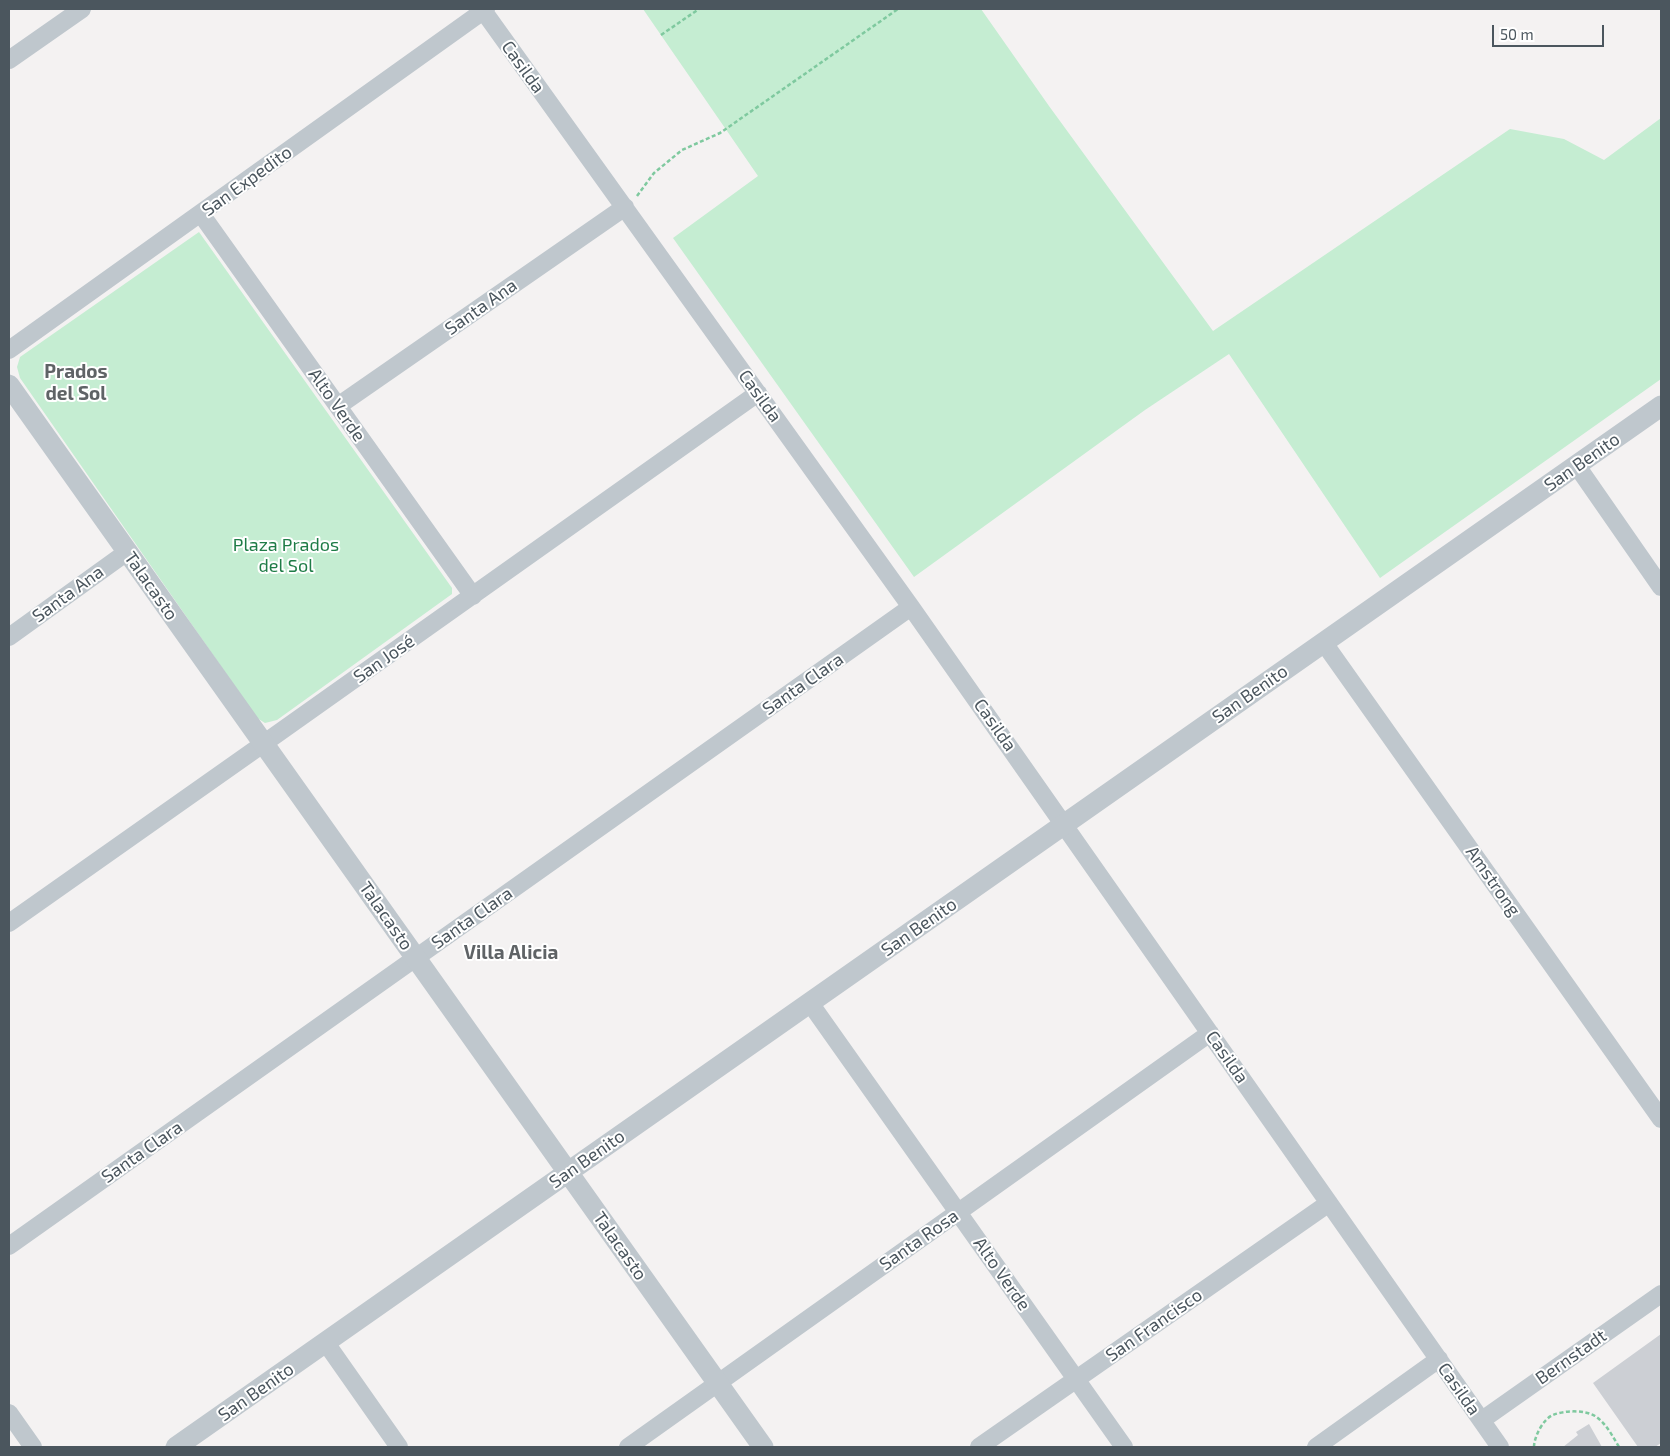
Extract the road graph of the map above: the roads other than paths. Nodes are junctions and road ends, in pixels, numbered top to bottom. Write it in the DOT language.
graph roads {
  1 [pos="82,9"];
  2 [pos="484,10"];
  3 [pos="9,60"];
  4 [pos="625,207"];
  5 [pos="201,214"];
  6 [pos="9,350"];
  7 [pos="9,385"];
  8 [pos="758,393"];
  9 [pos="338,406"];
  10 [pos="1661,406"];
  11 [pos="1577,466"];
  12 [pos="126,552"];
  13 [pos="1661,587"];
  14 [pos="473,596"];
  15 [pos="911,607"];
  16 [pos="9,637"];
  17 [pos="1324,643"];
  18 [pos="263,744"];
  19 [pos="1065,824"];
  20 [pos="9,923"];
  21 [pos="415,958"];
  22 [pos="810,1003"];
  23 [pos="1210,1033"];
  24 [pos="1661,1119"];
  25 [pos="568,1173"];
  26 [pos="1329,1203"];
  27 [pos="958,1212"];
  28 [pos="9,1246"];
  29 [pos="1661,1294"];
  30 [pos="326,1343"];
  31 [pos="1439,1359"];
  32 [pos="1076,1379"];
  33 [pos="718,1384"];
  34 [pos="9,1413"];
  35 [pos="1482,1420"];
  36 [pos="32,1447"];
  37 [pos="176,1447"];
  38 [pos="399,1447"];
  39 [pos="628,1447"];
  40 [pos="763,1447"];
  41 [pos="979,1447"];
  42 [pos="1124,1447"];
  43 [pos="1316,1447"];
  44 [pos="1500,1447"];
  1 -- 3 [label="street"];
  2 -- 4 [label="street, Casilda"];
  2 -- 5 [label="street, San Expedito"];
  4 -- 8 [label="street, Casilda"];
  4 -- 9 [label="street, Santa Ana"];
  5 -- 6 [label="street, San Expedito"];
  5 -- 9 [label="street, Alto Verde"];
  7 -- 12 [label="street, Talacasto"];
  8 -- 14 [label="street, San José"];
  8 -- 15 [label="street, Casilda"];
  9 -- 14 [label="street, Alto Verde"];
  10 -- 11 [label="street, San Benito"];
  11 -- 13 [label="street"];
  11 -- 17 [label="street, San Benito"];
  12 -- 16 [label="street, Santa Ana"];
  12 -- 18 [label="street, Talacasto"];
  14 -- 18 [label="street, San José"];
  15 -- 19 [label="street, Casilda"];
  15 -- 21 [label="street, Santa Clara"];
  17 -- 19 [label="street, San Benito"];
  17 -- 24 [label="street, Amstrong"];
  18 -- 20 [label="street, San José"];
  18 -- 21 [label="street, Talacasto"];
  19 -- 22 [label="street, San Benito"];
  19 -- 23 [label="street, Casilda"];
  21 -- 25 [label="street, Talacasto"];
  21 -- 28 [label="street, Santa Clara"];
  22 -- 25 [label="street, San Benito"];
  22 -- 27 [label="street, Alto Verde"];
  23 -- 26 [label="street, Casilda"];
  23 -- 27 [label="street, Santa Rosa"];
  25 -- 30 [label="street, San Benito"];
  25 -- 33 [label="street, Talacasto"];
  26 -- 31 [label="street, Casilda"];
  26 -- 32 [label="street, San Francisco"];
  27 -- 32 [label="street, Alto Verde"];
  27 -- 33 [label="street, Santa Rosa"];
  29 -- 35 [label="street, Bernstadt"];
  30 -- 37 [label="street, San Benito"];
  30 -- 38 [label="street"];
  31 -- 35 [label="street, Casilda"];
  31 -- 43 [label="street"];
  32 -- 41 [label="street, San Francisco"];
  32 -- 42 [label="street, Alto Verde"];
  33 -- 39 [label="street, Santa Rosa"];
  33 -- 40 [label="street, Talacasto"];
  34 -- 36 [label="street"];
  35 -- 44 [label="street, Casilda"];
}
